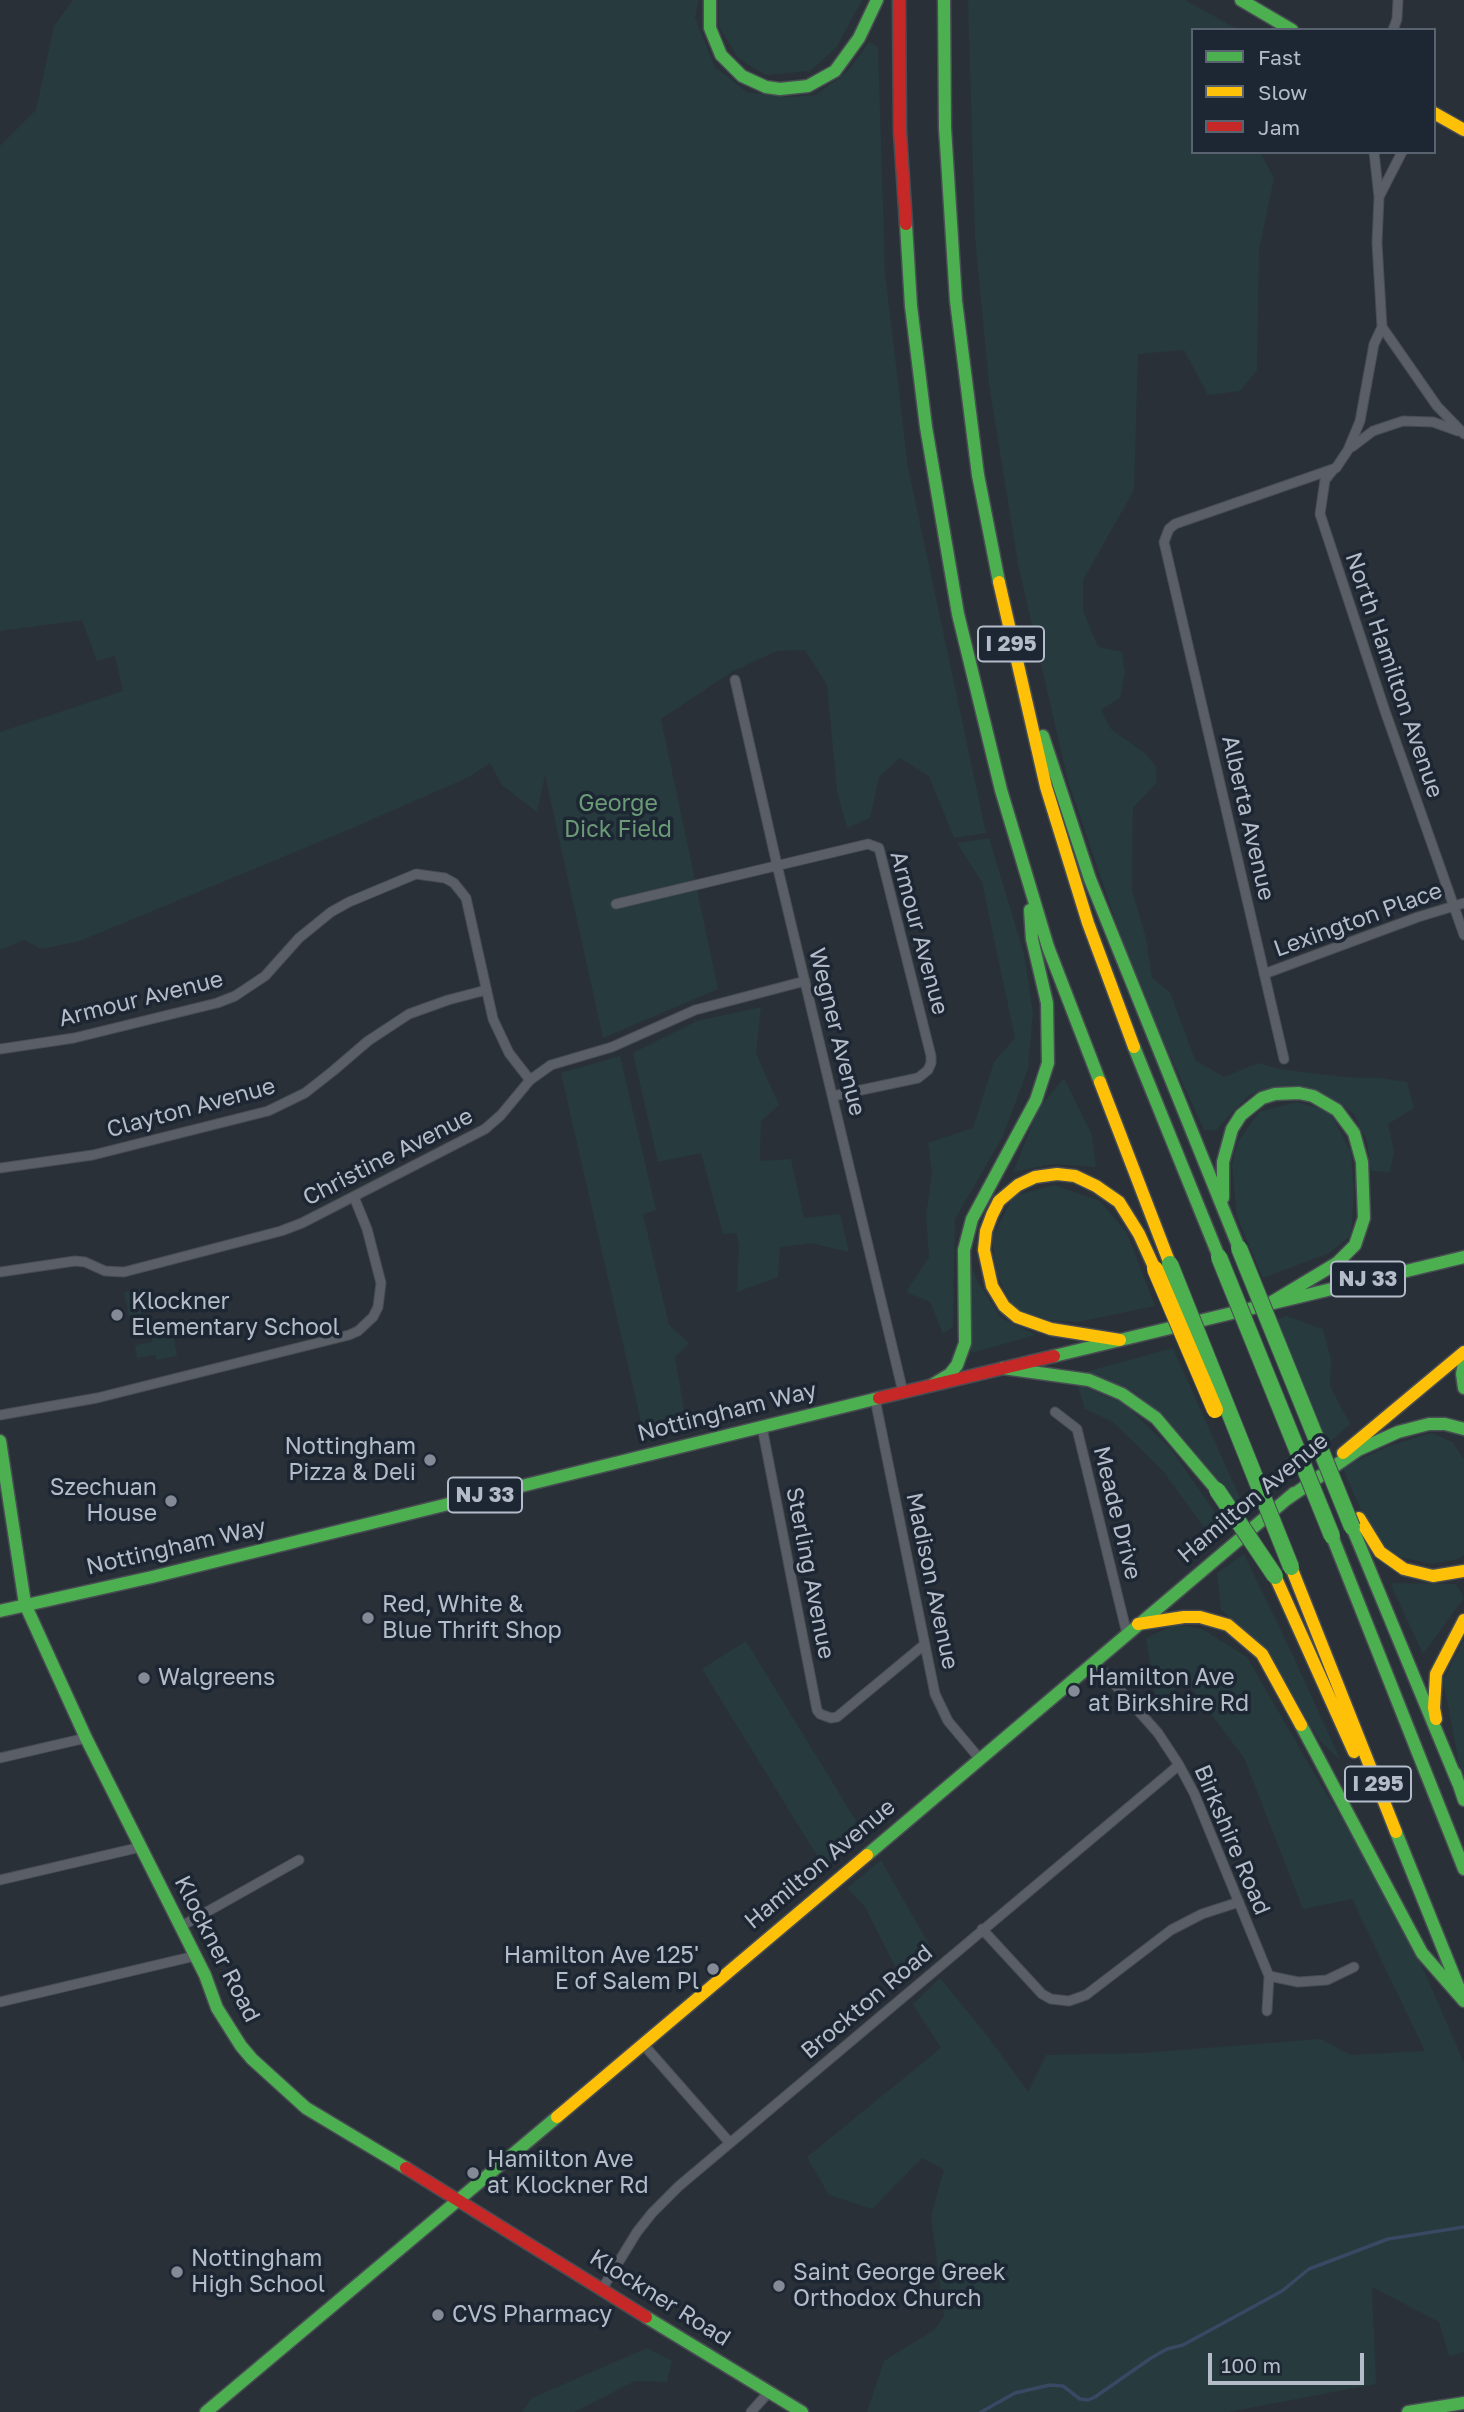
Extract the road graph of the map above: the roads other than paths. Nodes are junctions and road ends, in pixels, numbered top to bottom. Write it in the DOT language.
graph roads {
  1 [pos="710,0"];
  2 [pos="877,0"];
  3 [pos="899,0"];
  4 [pos="944,0"];
  5 [pos="1241,0"];
  6 [pos="1398,0"];
  7 [pos="1289,28"];
  8 [pos="1394,28"];
  9 [pos="1436,116"];
  10 [pos="1464,130"];
  11 [pos="1374,154"];
  12 [pos="1401,154"];
  13 [pos="1379,197"];
  14 [pos="1382,327"];
  15 [pos="1464,434"];
  16 [pos="1348,450"];
  17 [pos="1336,468"];
  18 [pos="1007,624"];
  19 [pos="735,680"];
  20 [pos="777,865"];
  21 [pos="1029,886"];
  22 [pos="1464,903"];
  23 [pos="616,904"];
  24 [pos="1453,907"];
  25 [pos="1464,934"];
  26 [pos="1265,974"];
  27 [pos="805,981"];
  28 [pos="486,990"];
  29 [pos="0,1049"];
  30 [pos="1284,1059"];
  31 [pos="530,1080"];
  32 [pos="832,1096"];
  33 [pos="0,1168"];
  34 [pos="354,1197"];
  35 [pos="1223,1210"];
  36 [pos="1464,1256"];
  37 [pos="1162,1267"];
  38 [pos="0,1272"];
  39 [pos="1272,1302"];
  40 [pos="1120,1340"];
  41 [pos="1464,1352"];
  42 [pos="1464,1363"];
  43 [pos="1003,1368"];
  44 [pos="932,1385"];
  45 [pos="1464,1388"];
  46 [pos="903,1392"];
  47 [pos="875,1399"];
  48 [pos="1055,1412"];
  49 [pos="0,1415"];
  50 [pos="762,1427"];
  51 [pos="1464,1429"];
  52 [pos="0,1441"];
  53 [pos="1287,1499"];
  54 [pos="1356,1522"];
  55 [pos="1464,1571"];
  56 [pos="25,1604"];
  57 [pos="0,1611"];
  58 [pos="1464,1620"];
  59 [pos="1133,1629"];
  60 [pos="925,1644"];
  61 [pos="1094,1661"];
  62 [pos="86,1738"];
  63 [pos="0,1758"];
  64 [pos="979,1758"];
  65 [pos="1179,1765"];
  66 [pos="1458,1783"];
  67 [pos="1464,1800"];
  68 [pos="141,1847"];
  69 [pos="299,1860"];
  70 [pos="1464,1869"];
  71 [pos="0,1880"];
  72 [pos="1239,1902"];
  73 [pos="180,1927"];
  74 [pos="982,1929"];
  75 [pos="1442,1946"];
  76 [pos="195,1956"];
  77 [pos="1354,1967"];
  78 [pos="1269,1976"];
  79 [pos="1464,2001"];
  80 [pos="0,2002"];
  81 [pos="1267,2011"];
  82 [pos="643,2044"];
  83 [pos="730,2143"];
  84 [pos="459,2200"];
  85 [pos="602,2289"];
  86 [pos="768,2393"];
  87 [pos="1464,2403"];
  88 [pos="206,2412"];
  89 [pos="751,2412"];
  90 [pos="802,2412"];
  91 [pos="1408,2412"];
  1 -- 2 [label="main road"];
  3 -- 21 [label="main road, I 295"];
  4 -- 18 [label="main road, I 295"];
  5 -- 7 [label="main road"];
  6 -- 8 [label="street"];
  9 -- 10 [label="main road"];
  11 -- 13 [label="street"];
  12 -- 13 [label="street"];
  13 -- 14 [label="street"];
  14 -- 15 [label="street"];
  14 -- 16 [label="street"];
  15 -- 16 [label="street"];
  16 -- 17 [label="street, North Hamilton Avenue"];
  17 -- 24 [label="street, North Hamilton Avenue"];
  17 -- 26 [label="street, Alberta Avenue"];
  18 -- 35 [label="main road"];
  18 -- 70 [label="main road, I 295, bridge"];
  19 -- 20 [label="street, Wegner Avenue"];
  20 -- 23 [label="street, Armour Avenue"];
  20 -- 27 [label="street, Wegner Avenue"];
  20 -- 32 [label="street, Armour Avenue"];
  21 -- 37 [label="main road, I 295"];
  21 -- 44 [label="main road"];
  22 -- 24 [label="street, Lexington Place"];
  24 -- 25 [label="street, North Hamilton Avenue"];
  24 -- 26 [label="street, Lexington Place"];
  26 -- 30 [label="street, Alberta Avenue"];
  27 -- 31 [label="street, Christine Avenue"];
  27 -- 32 [label="street, Wegner Avenue"];
  28 -- 29 [label="street, Armour Avenue"];
  28 -- 31 [label="street, Armour Avenue"];
  28 -- 33 [label="street, Clayton Avenue"];
  31 -- 34 [label="street, Christine Avenue"];
  32 -- 46 [label="street, Wegner Avenue"];
  34 -- 38 [label="street, Christine Avenue"];
  34 -- 49 [label="street"];
  35 -- 39 [label="main road"];
  35 -- 54 [label="main road, bridge"];
  36 -- 39 [label="main road, Nottingham Way / NJ 33"];
  37 -- 40 [label="main road"];
  37 -- 75 [label="main road, I 295, bridge"];
  39 -- 40 [label="main road, Nottingham Way / NJ 33"];
  40 -- 43 [label="main road, Nottingham Way / NJ 33"];
  41 -- 53 [label="main road, Hamilton Avenue"];
  42 -- 45 [label="main road"];
  43 -- 44 [label="main road, Nottingham Way / NJ 33"];
  43 -- 75 [label="main road, bridge"];
  44 -- 46 [label="main road, Nottingham Way / NJ 33"];
  46 -- 47 [label="main road, Nottingham Way / NJ 33"];
  47 -- 50 [label="main road, Nottingham Way / NJ 33"];
  47 -- 60 [label="street, Madison Avenue"];
  48 -- 59 [label="street, Meade Drive"];
  50 -- 56 [label="main road, Nottingham Way / NJ 33"];
  50 -- 60 [label="street, Sterling Avenue"];
  51 -- 53 [label="main road"];
  52 -- 56 [label="main road, Klockner Road"];
  53 -- 59 [label="main road, Hamilton Avenue"];
  54 -- 55 [label="main road"];
  54 -- 66 [label="main road"];
  56 -- 57 [label="main road, Nottingham Way / NJ 33"];
  56 -- 62 [label="main road, Klockner Road"];
  58 -- 66 [label="main road"];
  59 -- 61 [label="main road, Hamilton Avenue"];
  59 -- 79 [label="main road"];
  60 -- 64 [label="street, Madison Avenue"];
  61 -- 64 [label="main road, Hamilton Avenue"];
  61 -- 65 [label="street, Birkshire Road"];
  62 -- 63 [label="street"];
  62 -- 68 [label="main road, Klockner Road"];
  64 -- 82 [label="main road, Hamilton Avenue"];
  65 -- 72 [label="street, Birkshire Road"];
  65 -- 74 [label="street, Brockton Road"];
  66 -- 67 [label="main road"];
  68 -- 71 [label="street"];
  68 -- 73 [label="main road, Klockner Road"];
  69 -- 73 [label="street"];
  72 -- 74 [label="street"];
  72 -- 78 [label="street, Birkshire Road"];
  73 -- 76 [label="main road, Klockner Road"];
  74 -- 83 [label="street, Brockton Road"];
  75 -- 79 [label="main road, I 295"];
  76 -- 80 [label="street"];
  76 -- 84 [label="main road, Klockner Road"];
  77 -- 78 [label="street"];
  78 -- 81 [label="street, Birkshire Road"];
  82 -- 83 [label="street"];
  82 -- 84 [label="main road, Hamilton Avenue"];
  83 -- 85 [label="street, Brockton Road"];
  84 -- 85 [label="main road, Klockner Road"];
  84 -- 88 [label="main road, Hamilton Avenue"];
  85 -- 86 [label="main road, Klockner Road"];
  86 -- 89 [label="street"];
  86 -- 90 [label="main road, Klockner Road"];
  87 -- 91 [label="main road"];
}
